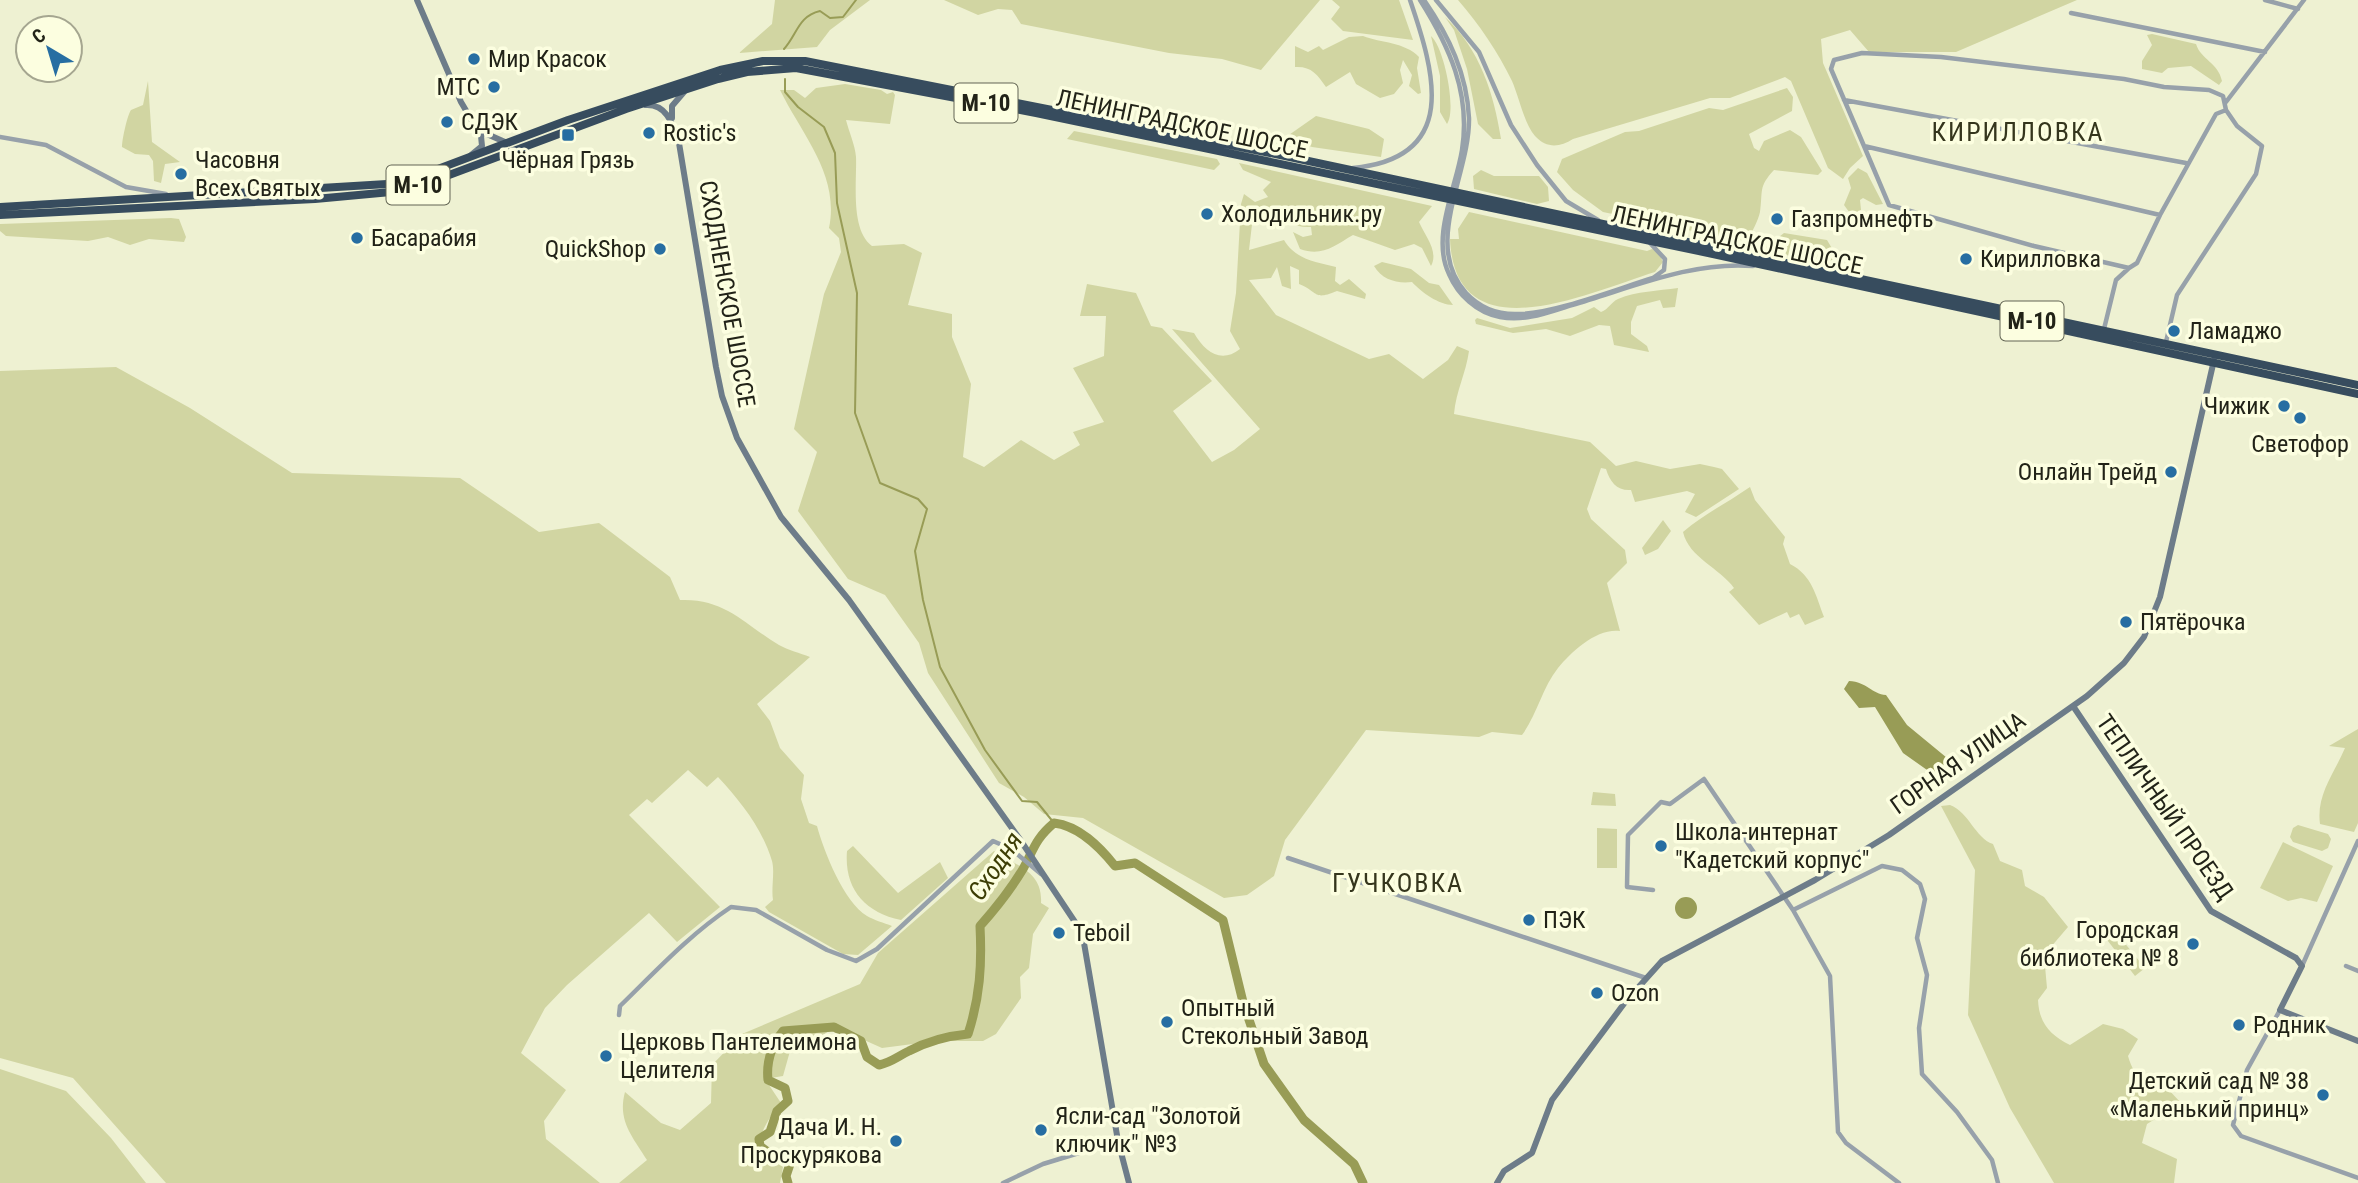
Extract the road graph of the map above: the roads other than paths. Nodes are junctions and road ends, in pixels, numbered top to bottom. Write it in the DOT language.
graph roads {
  1 [pos="416,0"];
  2 [pos="1410,0"];
  3 [pos="1422,0"];
  4 [pos="1436,0"];
  5 [pos="2265,0"];
  6 [pos="2304,0"];
  7 [pos="2298,9"];
  8 [pos="2071,13"];
  9 [pos="2265,52"];
  10 [pos="688,89"];
  11 [pos="1844,100"];
  12 [pos="2226,103"];
  13 [pos="637,105"];
  14 [pos="2226,110"];
  15 [pos="673,127"];
  16 [pos="479,130"];
  17 [pos="0,137"];
  18 [pos="506,142"];
  19 [pos="1864,146"];
  20 [pos="466,158"];
  21 [pos="2186,163"];
  22 [pos="1344,169"];
  23 [pos="186,197"];
  24 [pos="0,206"];
  25 [pos="0,215"];
  26 [pos="2161,215"];
  27 [pos="1605,223"];
  28 [pos="1446,232"];
  29 [pos="1643,239"];
  30 [pos="1775,268"];
  31 [pos="2129,268"];
  32 [pos="2104,330"];
  33 [pos="2166,342"];
  34 [pos="2214,360"];
  35 [pos="2358,385"];
  36 [pos="2358,394"];
  37 [pos="2073,706"];
  38 [pos="2358,841"];
  39 [pos="1288,858"];
  40 [pos="1034,866"];
  41 [pos="1653,890"];
  42 [pos="1782,897"];
  43 [pos="1793,910"];
  44 [pos="2302,966"];
  45 [pos="2346,966"];
  46 [pos="2358,971"];
  47 [pos="1646,978"];
  48 [pos="2280,1010"];
  49 [pos="619,1015"];
  50 [pos="2358,1041"];
  51 [pos="1118,1141"];
  52 [pos="2358,1178"];
  53 [pos="1003,1183"];
  54 [pos="1129,1183"];
  55 [pos="1497,1183"];
  56 [pos="1899,1183"];
  57 [pos="1998,1183"];
  1 -- 16 [label="street"];
  2 -- 22 [label="street"];
  3 -- 28 [label="street"];
  4 -- 27 [label="street"];
  5 -- 7 [label="street"];
  6 -- 7 [label="street"];
  7 -- 9 [label="street"];
  8 -- 9 [label="street"];
  9 -- 12 [label="street"];
  10 -- 13 [label="highway, ЛЕНИНГРАДСКОЕ ШОССЕ / М-10"];
  10 -- 15 [label="street"];
  10 -- 29 [label="highway, ЛЕНИНГРАДСКОЕ ШОССЕ / М-10"];
  11 -- 12 [label="street"];
  11 -- 19 [label="street"];
  11 -- 21 [label="street"];
  12 -- 14 [label="street"];
  13 -- 15 [label="street, СХОДНЕНСКОЕ ШОССЕ"];
  13 -- 25 [label="highway, ЛЕНИНГРАДСКОЕ ШОССЕ / М-10"];
  14 -- 21 [label="street"];
  14 -- 33 [label="street"];
  15 -- 40 [label="street, СХОДНЕНСКОЕ ШОССЕ"];
  16 -- 18 [label="street"];
  16 -- 20 [label="street"];
  17 -- 23 [label="street"];
  18 -- 20 [label="highway, ЛЕНИНГРАДСКОЕ ШОССЕ / М-10"];
  18 -- 22 [label="highway, ЛЕНИНГРАДСКОЕ ШОССЕ / М-10"];
  19 -- 26 [label="street"];
  19 -- 31 [label="street"];
  20 -- 23 [label="highway, ЛЕНИНГРАДСКОЕ ШОССЕ / М-10"];
  21 -- 26 [label="street"];
  22 -- 27 [label="highway, ЛЕНИНГРАДСКОЕ ШОССЕ / М-10"];
  23 -- 24 [label="highway, ЛЕНИНГРАДСКОЕ ШОССЕ / М-10"];
  26 -- 31 [label="street"];
  27 -- 32 [label="highway, ЛЕНИНГРАДСКОЕ ШОССЕ / М-10"];
  28 -- 29 [label="street"];
  28 -- 30 [label="street"];
  29 -- 30 [label="highway, ЛЕНИНГРАДСКОЕ ШОССЕ / М-10"];
  30 -- 34 [label="highway, ЛЕНИНГРАДСКОЕ ШОССЕ / М-10"];
  31 -- 32 [label="street"];
  32 -- 33 [label="highway, ЛЕНИНГРАДСКОЕ ШОССЕ / М-10"];
  33 -- 35 [label="highway, ЛЕНИНГРАДСКОЕ ШОССЕ / М-10"];
  34 -- 36 [label="highway, ЛЕНИНГРАДСКОЕ ШОССЕ / М-10"];
  34 -- 37 [label="street, ГОРНАЯ УЛИЦА"];
  37 -- 42 [label="street, ГОРНАЯ УЛИЦА"];
  37 -- 44 [label="street, ТЕПЛИЧНЫЙ ПРОЕЗД"];
  38 -- 44 [label="street"];
  39 -- 47 [label="street"];
  40 -- 49 [label="street"];
  40 -- 51 [label="street, СХОДНЕНСКОЕ ШОССЕ"];
  41 -- 42 [label="street"];
  42 -- 43 [label="street"];
  42 -- 47 [label="street, ГОРНАЯ УЛИЦА"];
  43 -- 56 [label="street"];
  43 -- 57 [label="street"];
  44 -- 48 [label="street"];
  45 -- 46 [label="street"];
  47 -- 55 [label="street, ГОРНАЯ УЛИЦА"];
  48 -- 50 [label="street"];
  48 -- 52 [label="street"];
  51 -- 53 [label="street"];
  51 -- 54 [label="street, СХОДНЕНСКОЕ ШОССЕ"];
}
